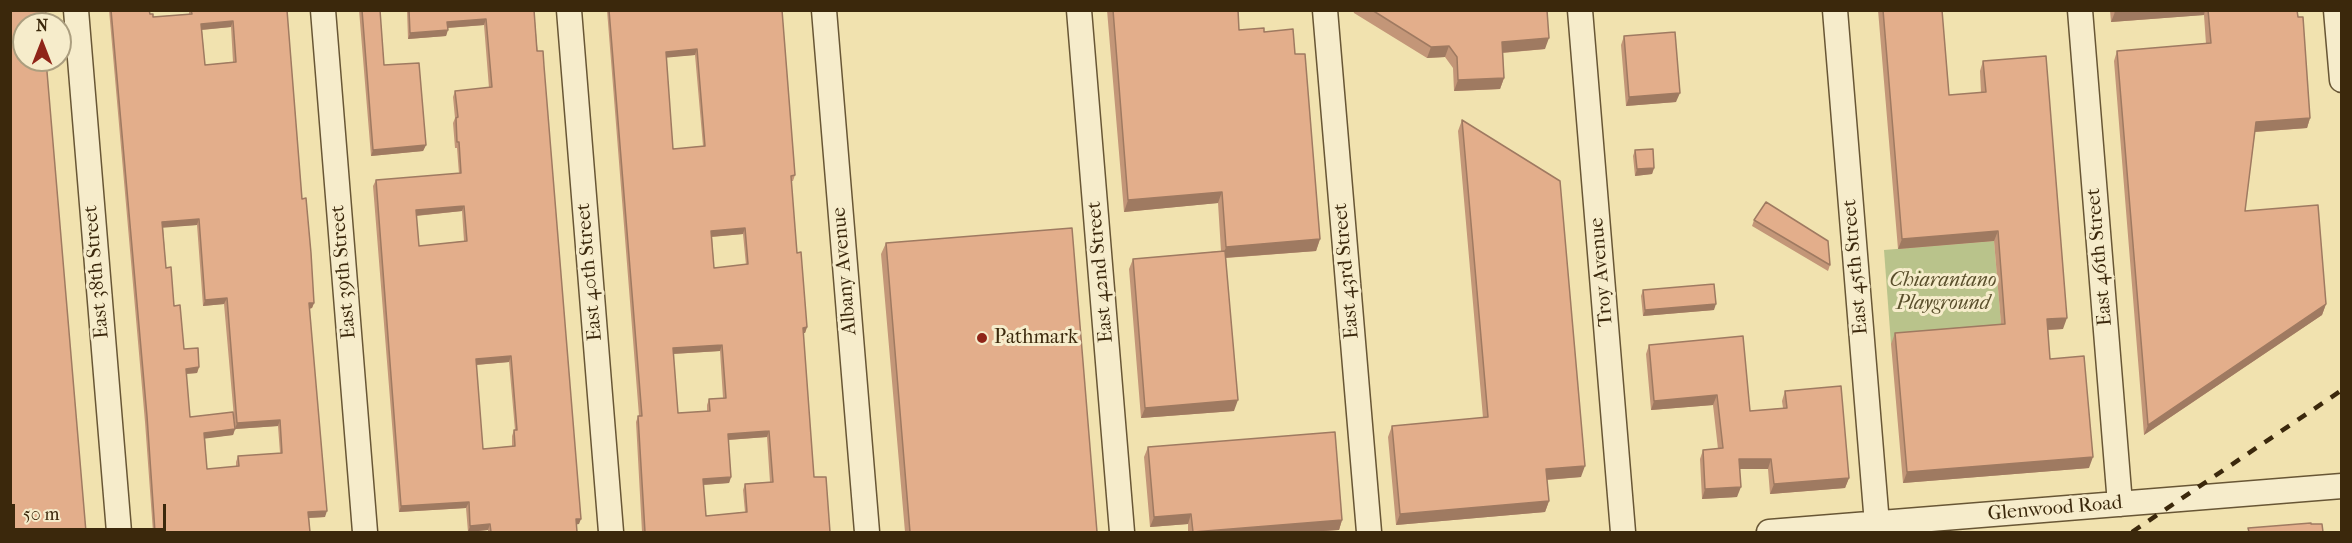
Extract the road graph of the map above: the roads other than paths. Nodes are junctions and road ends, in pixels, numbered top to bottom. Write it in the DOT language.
graph roads {
  1 [pos="76,10"];
  2 [pos="323,10"];
  3 [pos="569,10"];
  4 [pos="824,10"];
  5 [pos="1079,10"];
  6 [pos="1325,10"];
  7 [pos="1580,10"];
  8 [pos="1835,10"];
  9 [pos="2080,10"];
  10 [pos="2336,10"];
  11 [pos="2342,80"];
  12 [pos="2342,486"];
  13 [pos="2120,504"];
  14 [pos="1877,524"];
  15 [pos="118,532"];
  16 [pos="365,532"];
  17 [pos="611,532"];
  18 [pos="867,532"];
  19 [pos="1122,532"];
  20 [pos="1369,532"];
  21 [pos="1623,532"];
  22 [pos="1769,532"];
  1 -- 15 [label="street, East 38th Street"];
  2 -- 16 [label="street, East 39th Street"];
  3 -- 17 [label="street, East 40th Street"];
  4 -- 18 [label="street, Albany Avenue"];
  5 -- 19 [label="street, East 42nd Street"];
  6 -- 20 [label="street, East 43rd Street"];
  7 -- 21 [label="street, Troy Avenue"];
  8 -- 14 [label="street, East 45th Street"];
  9 -- 13 [label="street, East 46th Street"];
  10 -- 11 [label="street"];
  12 -- 13 [label="street, Glenwood Road"];
  13 -- 14 [label="street, Glenwood Road"];
  14 -- 22 [label="street, Glenwood Road"];
}
